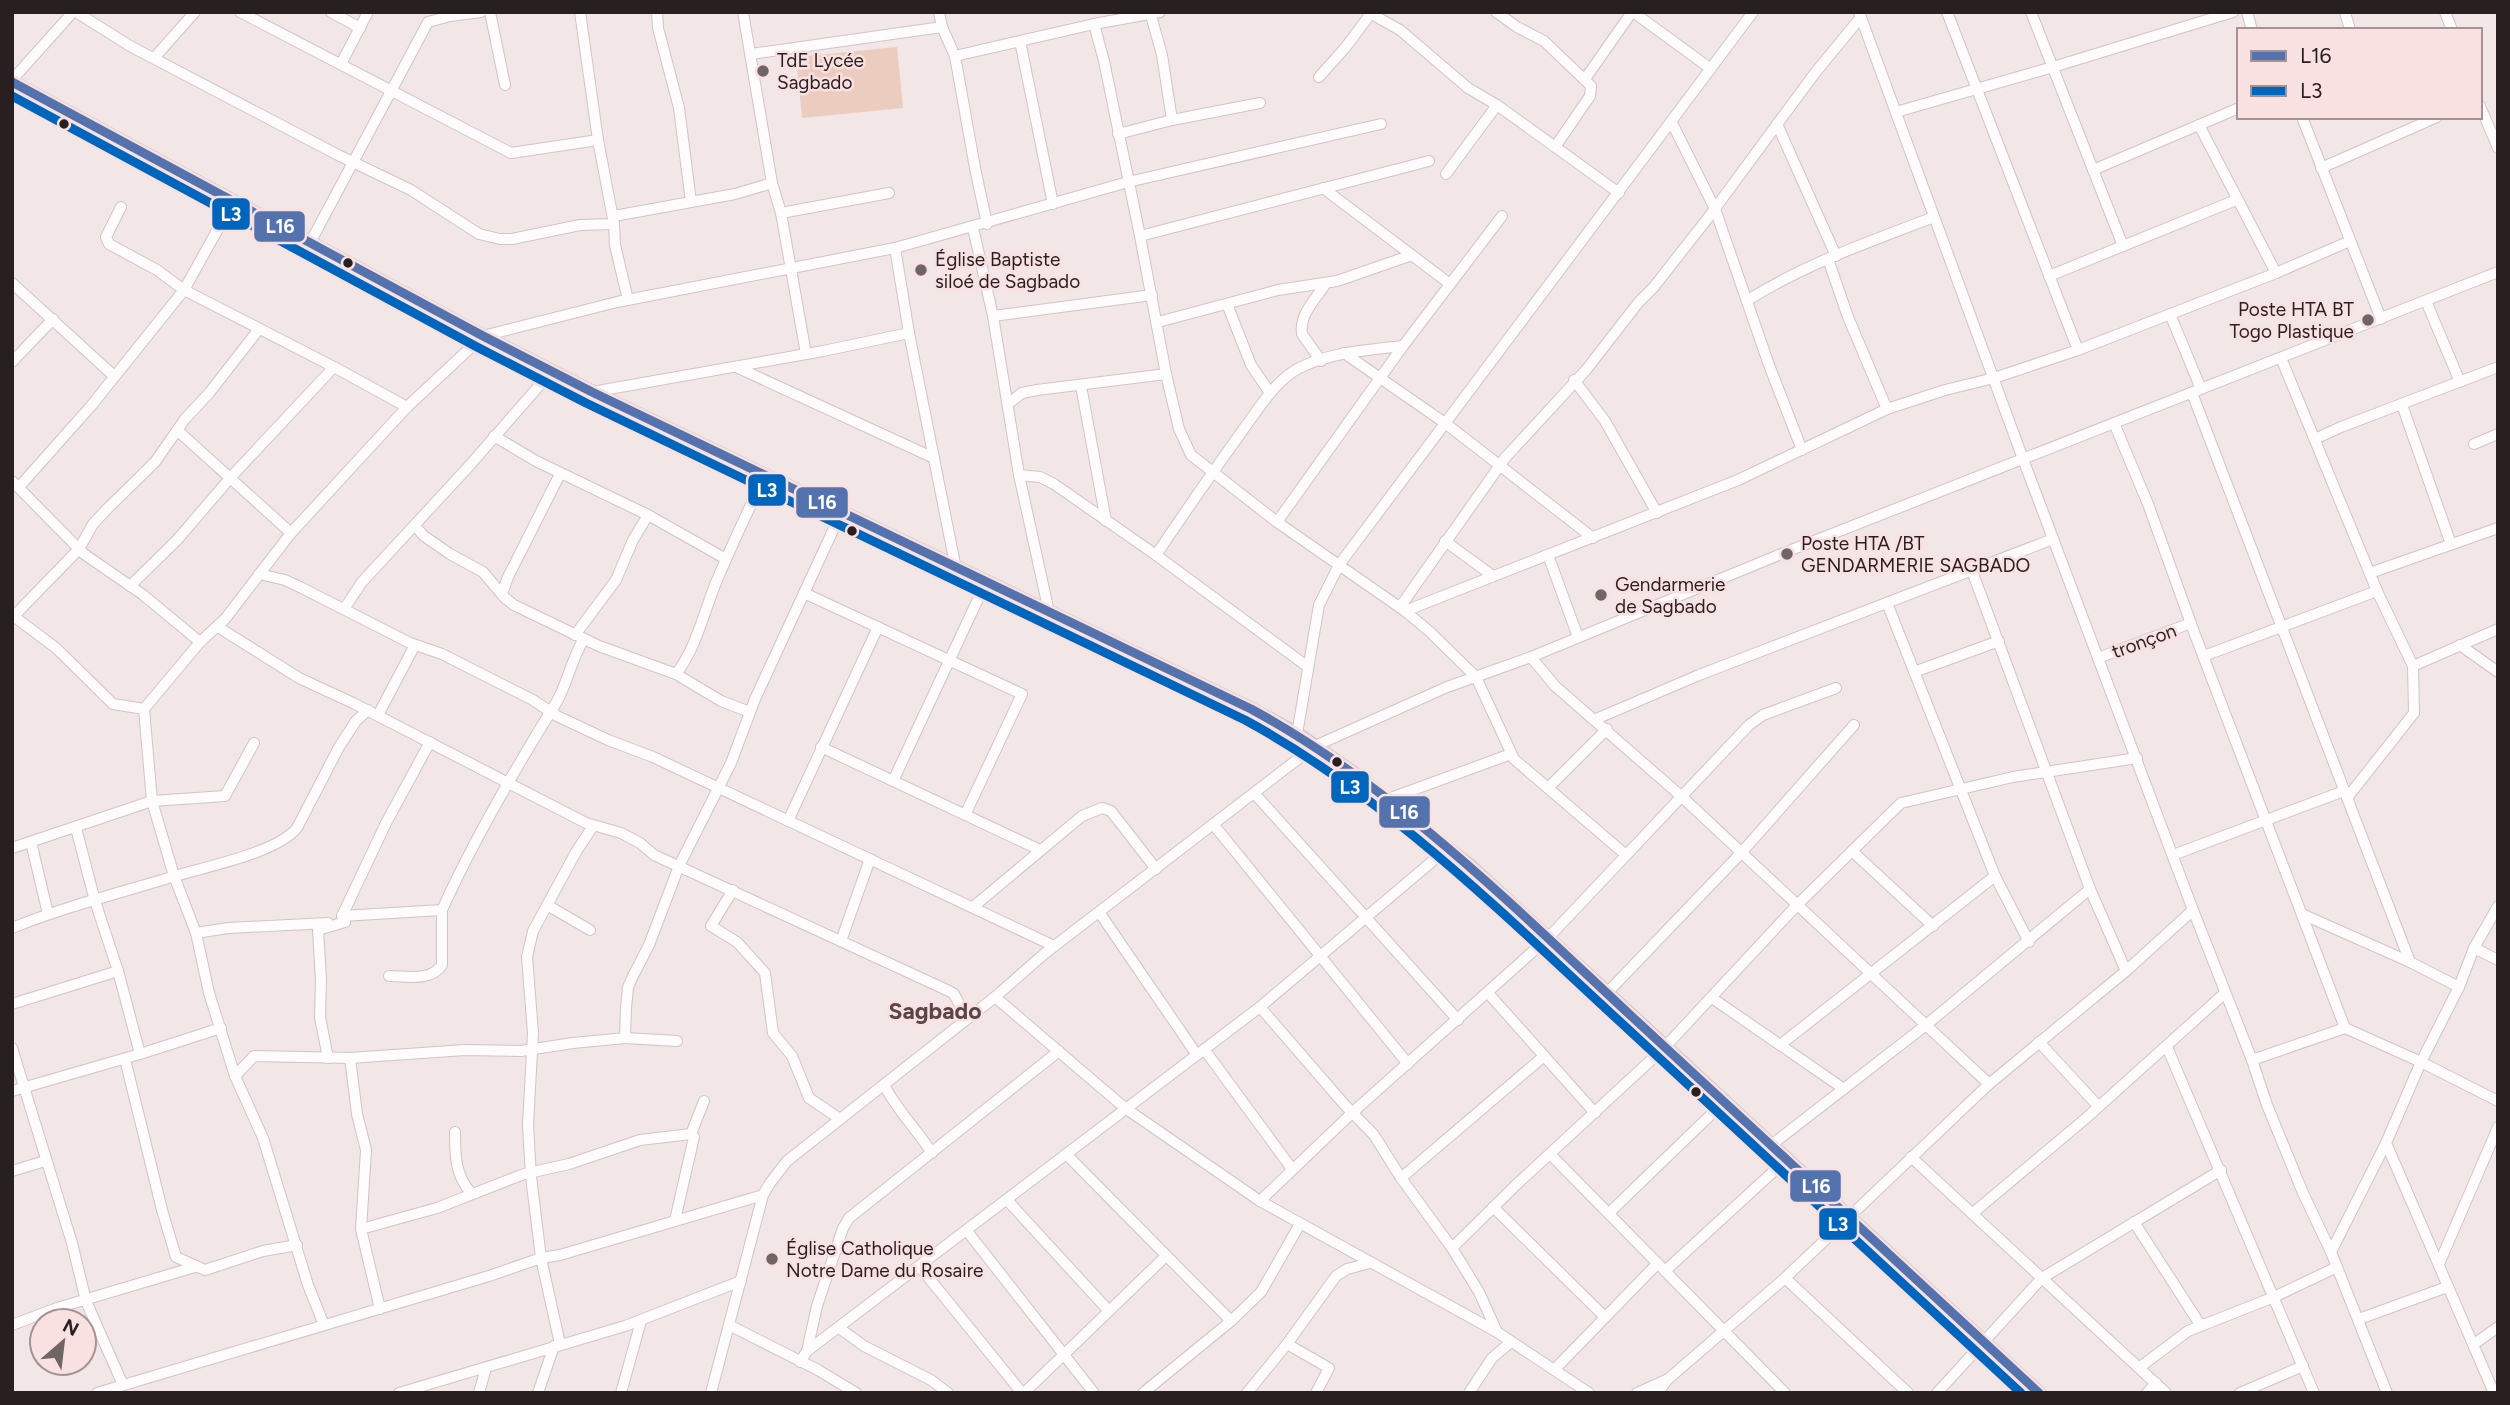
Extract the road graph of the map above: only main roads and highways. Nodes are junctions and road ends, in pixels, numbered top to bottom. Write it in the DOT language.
graph roads {
  1 [pos="12,81"];
  2 [pos="2039,1393"];
  1 -- 2 [label="main road"];
}
